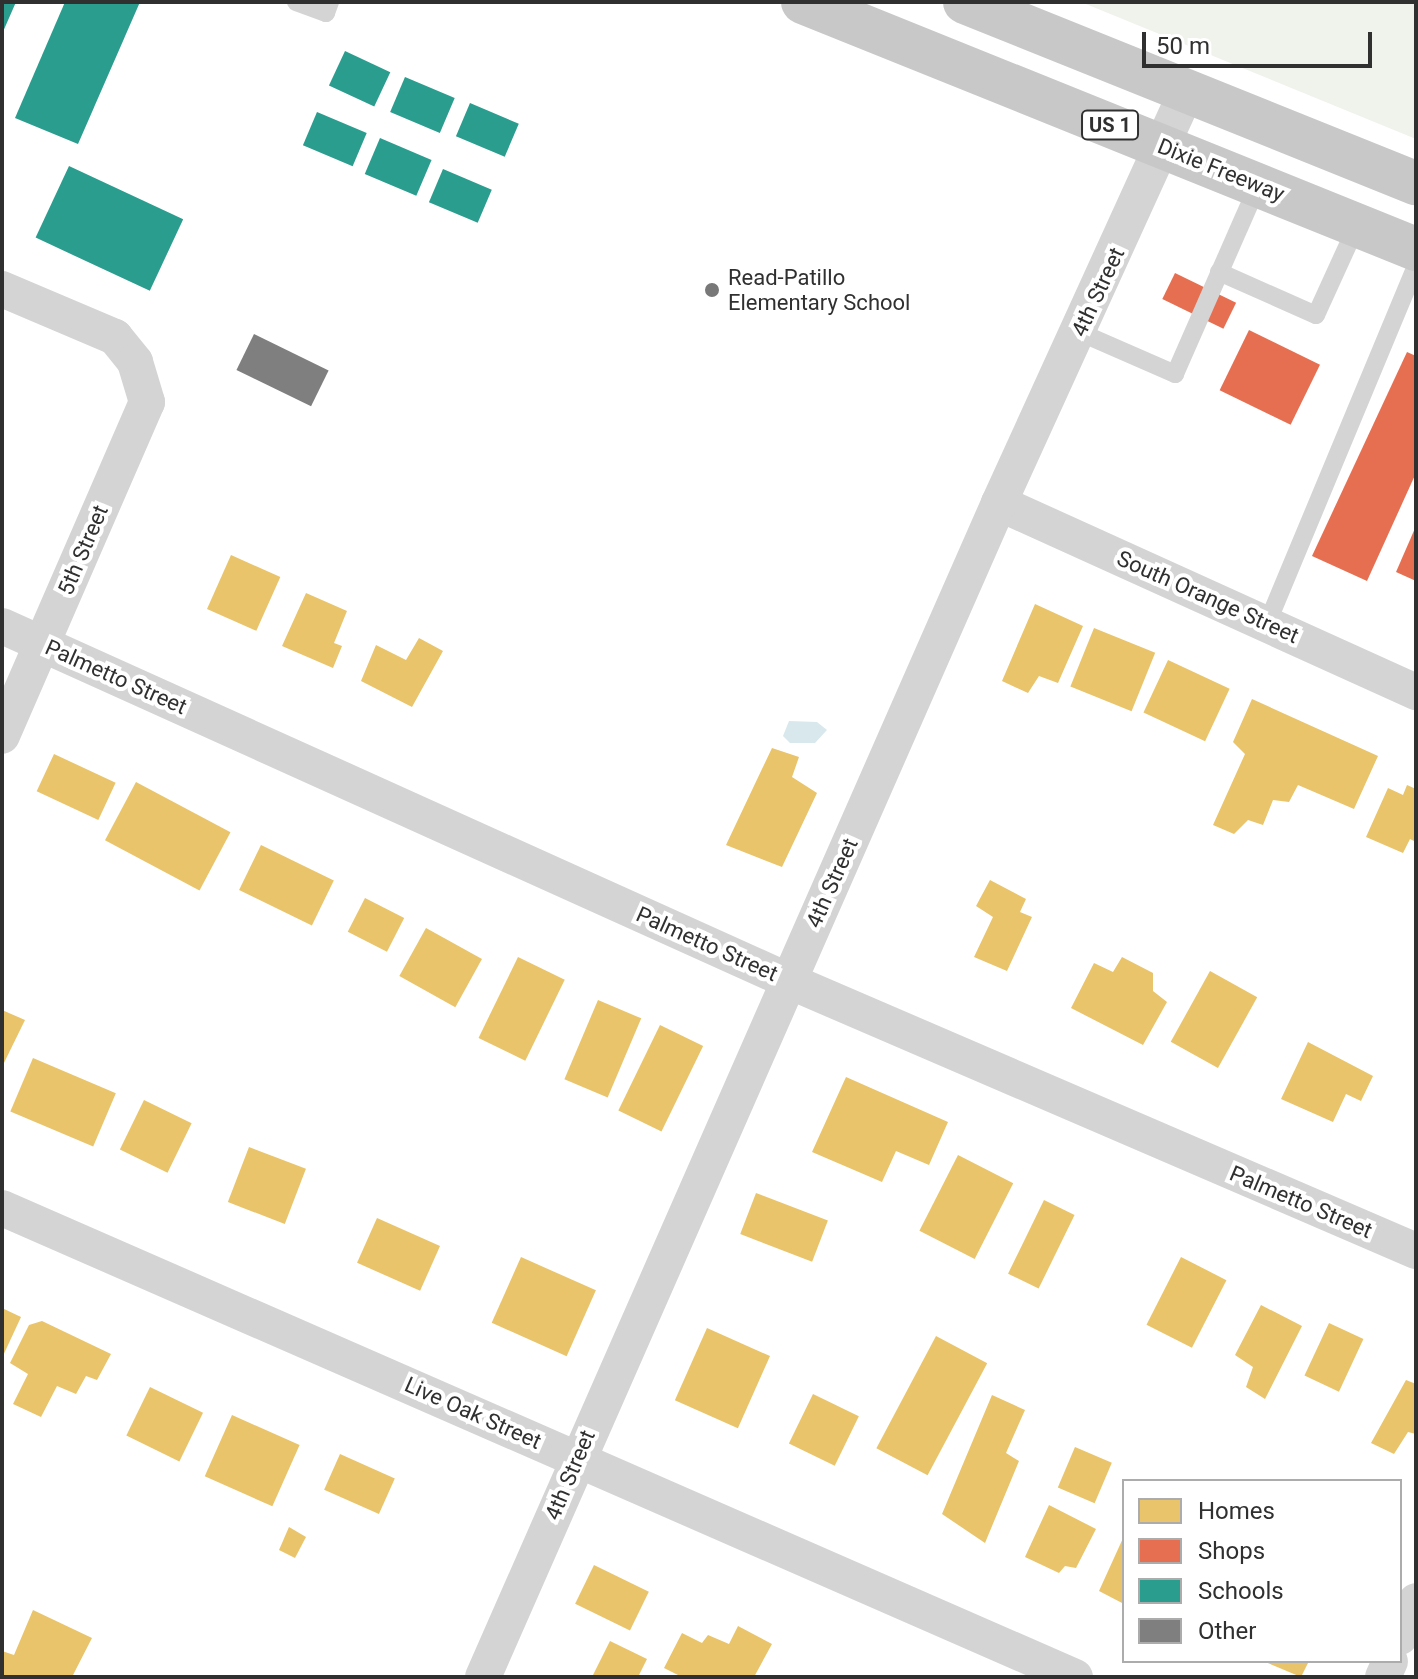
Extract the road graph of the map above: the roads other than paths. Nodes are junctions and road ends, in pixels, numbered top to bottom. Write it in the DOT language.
graph roads {
  1 [pos="296,2"];
  2 [pos="330,2"];
  3 [pos="803,2"];
  4 [pos="965,2"];
  5 [pos="1187,91"];
  6 [pos="1165,147"];
  7 [pos="1416,183"];
  8 [pos="1258,185"];
  9 [pos="1357,225"];
  10 [pos="1416,249"];
  11 [pos="1416,266"];
  12 [pos="1219,272"];
  13 [pos="2,289"];
  14 [pos="1079,332"];
  15 [pos="999,503"];
  16 [pos="1267,624"];
  17 [pos="2,626"];
  18 [pos="42,644"];
  19 [pos="1416,692"];
  20 [pos="2,736"];
  21 [pos="789,981"];
  22 [pos="2,1208"];
  23 [pos="1416,1251"];
  24 [pos="577,1458"];
  25 [pos="483,1677"];
  26 [pos="1075,1677"];
  1 -- 2 [label="lane"];
  3 -- 6 [label="main road, Dixie Freeway / US 1"];
  4 -- 5 [label="main road"];
  5 -- 6 [label="street, 4th Street"];
  5 -- 7 [label="main road"];
  6 -- 8 [label="main road, Dixie Freeway / US 1"];
  6 -- 14 [label="street, 4th Street"];
  8 -- 9 [label="main road, Dixie Freeway / US 1"];
  8 -- 12 [label="lane"];
  9 -- 10 [label="main road, Dixie Freeway / US 1"];
  9 -- 12 [label="lane"];
  11 -- 16 [label="lane"];
  12 -- 14 [label="lane"];
  13 -- 18 [label="street, 5th Street"];
  14 -- 15 [label="street, 4th Street"];
  15 -- 16 [label="street, South Orange Street"];
  15 -- 21 [label="street, 4th Street"];
  16 -- 19 [label="street, South Orange Street"];
  17 -- 18 [label="street, Palmetto Street"];
  18 -- 20 [label="street, 5th Street"];
  18 -- 21 [label="street, Palmetto Street"];
  21 -- 23 [label="street, Palmetto Street"];
  21 -- 24 [label="street, 4th Street"];
  22 -- 24 [label="street, Live Oak Street"];
  24 -- 25 [label="street, 4th Street"];
  24 -- 26 [label="street, Live Oak Street"];
}
